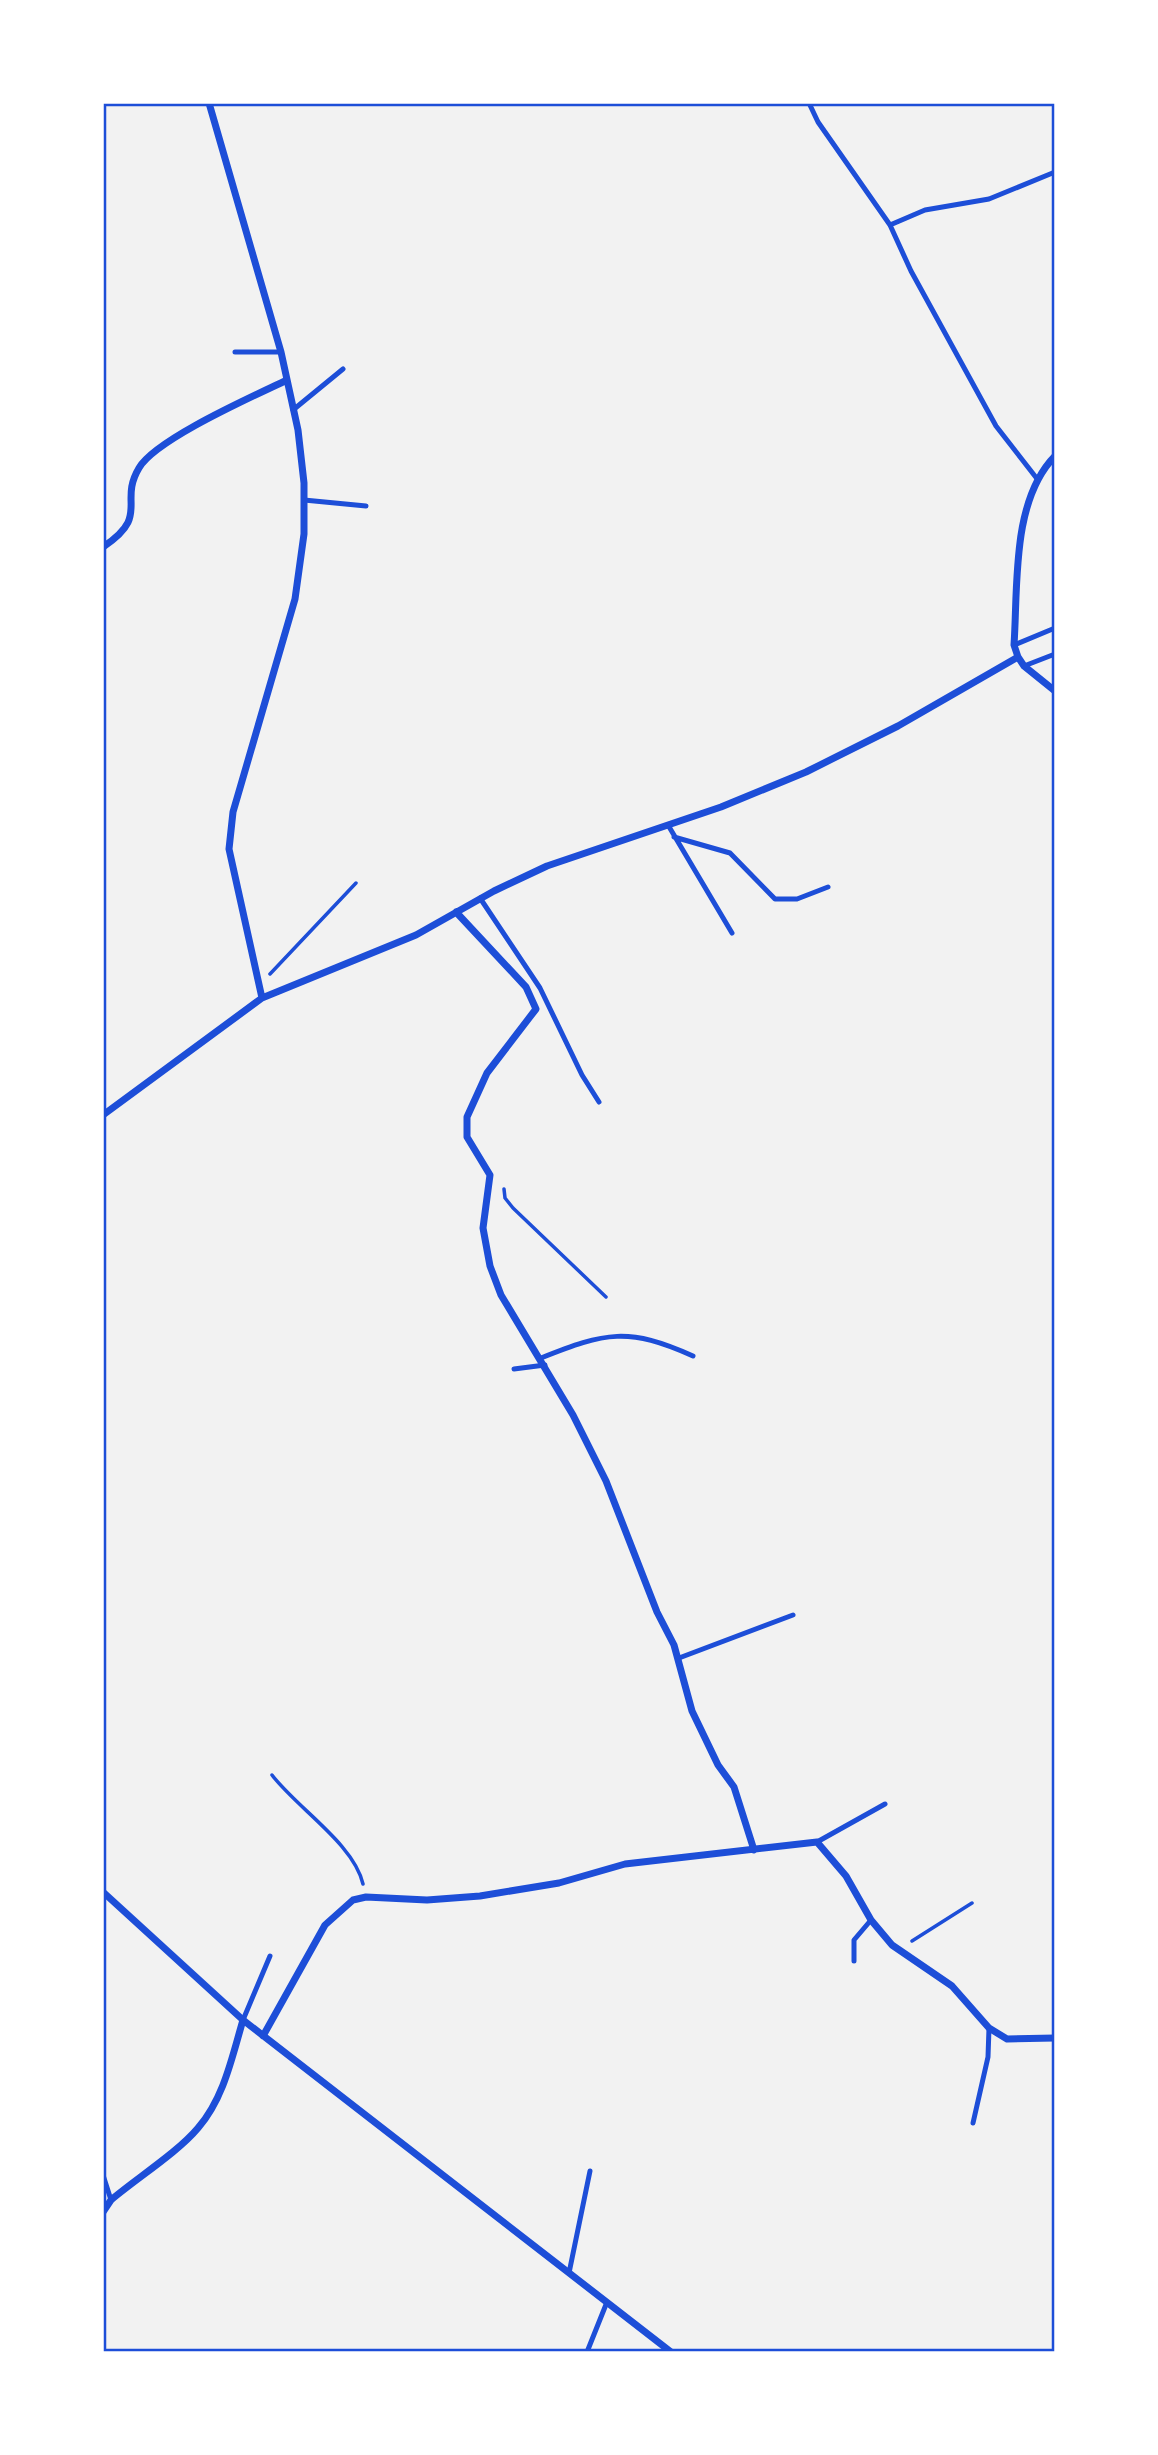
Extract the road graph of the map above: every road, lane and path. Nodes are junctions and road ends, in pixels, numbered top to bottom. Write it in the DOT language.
graph roads {
  1 [pos="209,103"];
  2 [pos="809,103"];
  3 [pos="1055,173"];
  4 [pos="890,225"];
  5 [pos="234,352"];
  6 [pos="281,352"];
  7 [pos="342,369"];
  8 [pos="287,380"];
  9 [pos="293,410"];
  10 [pos="1055,456"];
  11 [pos="1038,480"];
  12 [pos="304,500"];
  13 [pos="366,506"];
  14 [pos="103,547"];
  15 [pos="1055,628"];
  16 [pos="1014,645"];
  17 [pos="1055,654"];
  18 [pos="1018,657"];
  19 [pos="1024,666"];
  20 [pos="1055,691"];
  21 [pos="668,825"];
  22 [pos="674,837"];
  23 [pos="356,883"];
  24 [pos="828,887"];
  25 [pos="480,898"];
  26 [pos="456,912"];
  27 [pos="732,933"];
  28 [pos="259,985"];
  29 [pos="262,998"];
  30 [pos="599,1102"];
  31 [pos="103,1115"];
  32 [pos="485,1162"];
  33 [pos="606,1297"];
  34 [pos="693,1356"];
  35 [pos="543,1362"];
  36 [pos="514,1369"];
  37 [pos="793,1615"];
  38 [pos="678,1658"];
  39 [pos="271,1774"];
  40 [pos="885,1804"];
  41 [pos="817,1842"];
  42 [pos="754,1850"];
  43 [pos="103,1892"];
  44 [pos="366,1897"];
  45 [pos="972,1903"];
  46 [pos="870,1920"];
  47 [pos="898,1950"];
  48 [pos="270,1956"];
  49 [pos="854,1961"];
  50 [pos="243,2020"];
  51 [pos="989,2028"];
  52 [pos="263,2036"];
  53 [pos="1055,2038"];
  54 [pos="973,2123"];
  55 [pos="590,2171"];
  56 [pos="103,2175"];
  57 [pos="111,2200"];
  58 [pos="103,2213"];
  59 [pos="569,2273"];
  60 [pos="607,2302"];
  61 [pos="587,2351"];
  62 [pos="671,2352"];
  1 -- 6 [label="street"];
  2 -- 4 [label="lane"];
  3 -- 4 [label="lane"];
  4 -- 11 [label="lane"];
  5 -- 6 [label="lane"];
  6 -- 8 [label="street"];
  7 -- 9 [label="lane"];
  8 -- 9 [label="street"];
  8 -- 14 [label="street"];
  9 -- 12 [label="street"];
  10 -- 11 [label="street"];
  11 -- 16 [label="street"];
  12 -- 13 [label="lane"];
  12 -- 28 [label="street"];
  15 -- 16 [label="lane"];
  16 -- 18 [label="street"];
  17 -- 19 [label="lane"];
  18 -- 19 [label="street"];
  18 -- 21 [label="street"];
  19 -- 20 [label="street"];
  21 -- 22 [label="lane"];
  21 -- 25 [label="street"];
  22 -- 24 [label="lane"];
  22 -- 27 [label="lane"];
  23 -- 28 [label="path"];
  25 -- 26 [label="street"];
  25 -- 30 [label="lane"];
  26 -- 29 [label="street"];
  26 -- 32 [label="street"];
  28 -- 29 [label="street"];
  29 -- 31 [label="street"];
  32 -- 33 [label="path"];
  32 -- 35 [label="street"];
  34 -- 35 [label="lane"];
  35 -- 36 [label="lane"];
  35 -- 38 [label="street"];
  37 -- 38 [label="lane"];
  38 -- 42 [label="street"];
  39 -- 44 [label="path"];
  40 -- 41 [label="lane"];
  41 -- 42 [label="street"];
  41 -- 46 [label="street"];
  42 -- 44 [label="street"];
  43 -- 50 [label="street"];
  44 -- 52 [label="street"];
  45 -- 47 [label="path"];
  46 -- 47 [label="street"];
  46 -- 49 [label="lane"];
  47 -- 51 [label="street"];
  48 -- 50 [label="lane"];
  50 -- 52 [label="street"];
  50 -- 57 [label="street"];
  51 -- 53 [label="street"];
  51 -- 54 [label="lane"];
  52 -- 59 [label="street"];
  55 -- 59 [label="lane"];
  56 -- 57 [label="lane"];
  57 -- 58 [label="street"];
  59 -- 60 [label="street"];
  60 -- 61 [label="lane"];
  60 -- 62 [label="street"];
}
